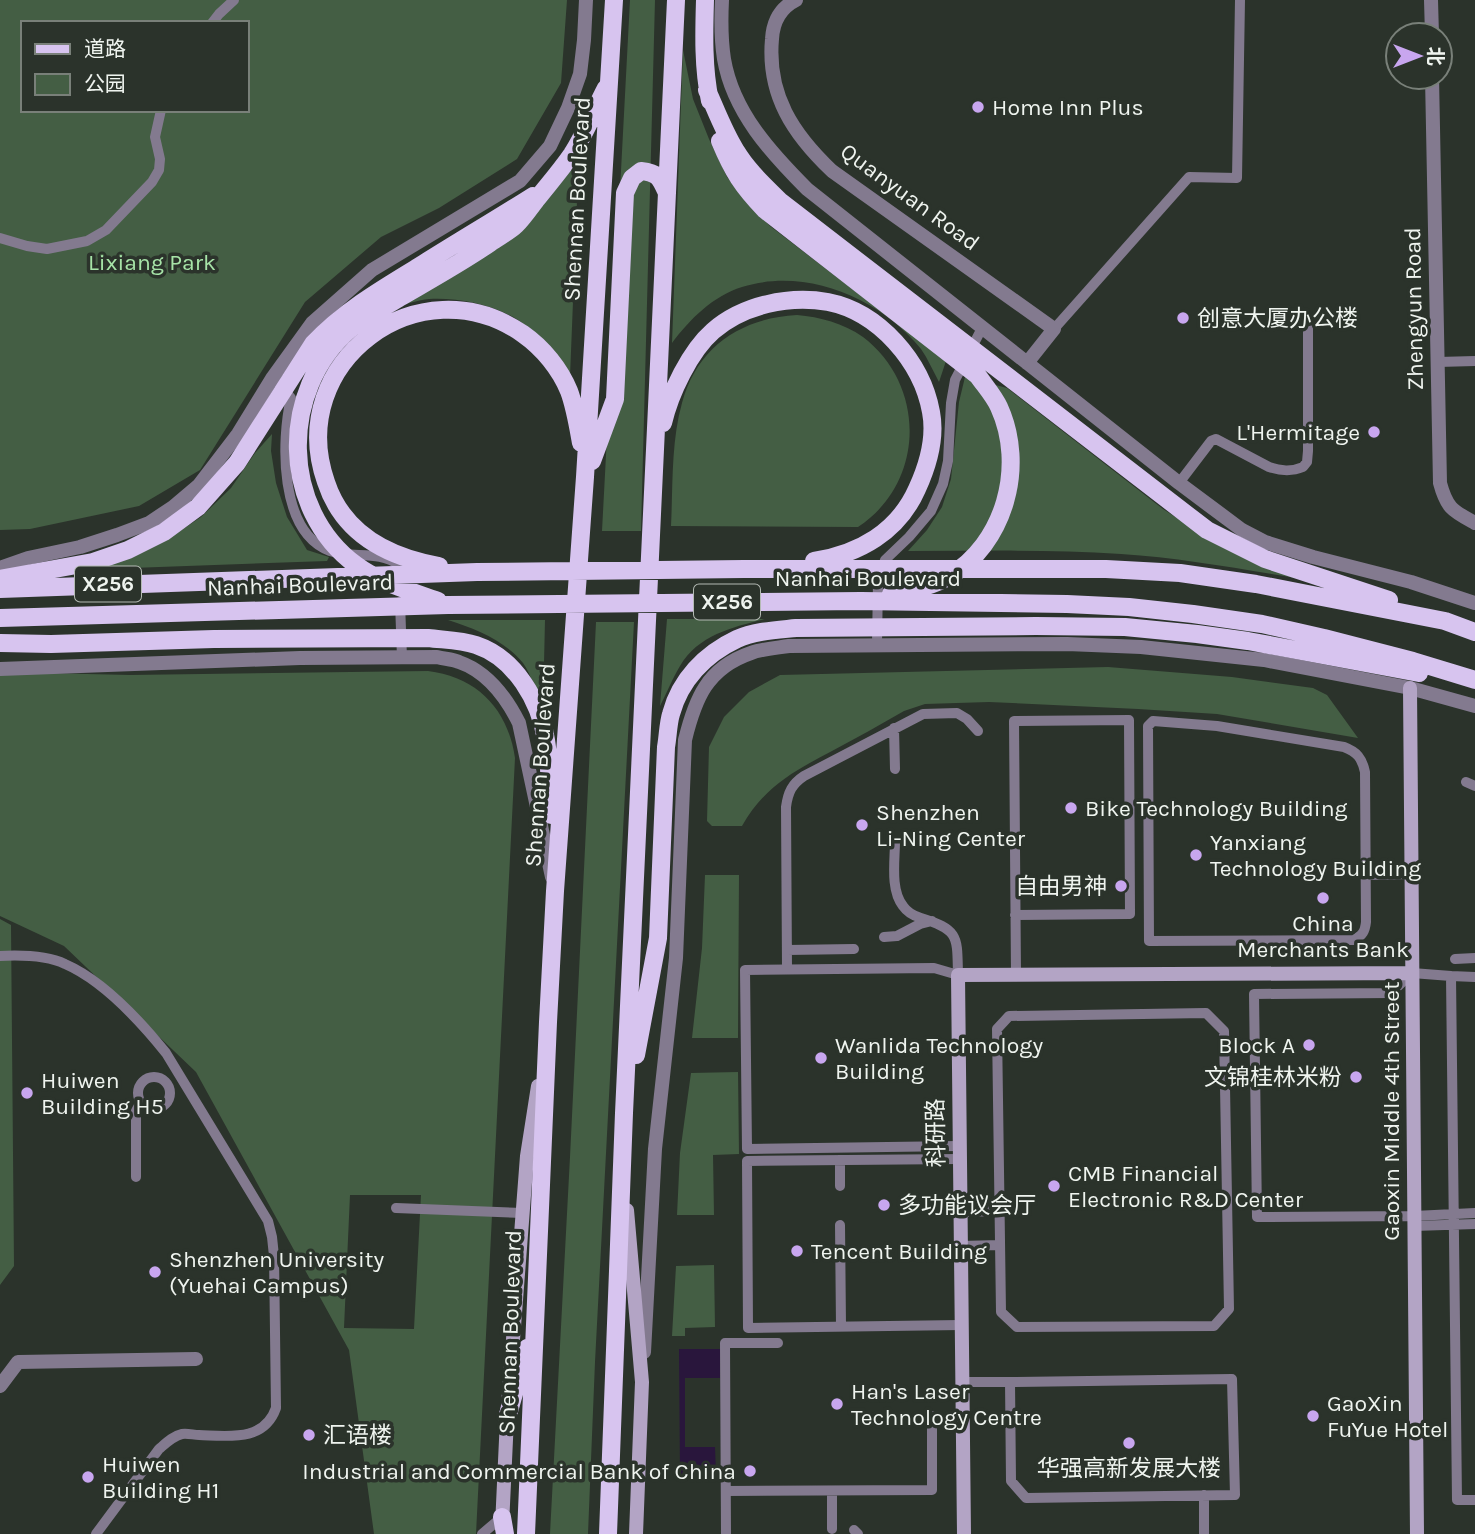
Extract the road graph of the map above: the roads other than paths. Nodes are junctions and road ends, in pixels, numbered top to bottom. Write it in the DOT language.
graph roads {
  1 [pos="234,0"];
  2 [pos="586,0"];
  3 [pos="614,0"];
  4 [pos="676,0"];
  5 [pos="705,0"];
  6 [pos="722,0"];
  7 [pos="796,0"];
  8 [pos="1240,0"];
  9 [pos="1431,0"];
  10 [pos="213,21"];
  11 [pos="1432,21"];
  12 [pos="609,81"];
  13 [pos="708,90"];
  14 [pos="1432,91"];
  15 [pos="161,112"];
  16 [pos="545,189"];
  17 [pos="667,193"];
  18 [pos="0,238"];
  19 [pos="1308,326"];
  20 [pos="982,328"];
  21 [pos="1054,329"];
  22 [pos="1475,361"];
  23 [pos="1438,362"];
  24 [pos="1027,363"];
  25 [pos="273,377"];
  26 [pos="656,453"];
  27 [pos="586,477"];
  28 [pos="1179,483"];
  29 [pos="1475,523"];
  30 [pos="0,568"];
  31 [pos="744,569"];
  32 [pos="477,572"];
  33 [pos="0,579"];
  34 [pos="0,589"];
  35 [pos="861,601"];
  36 [pos="1475,603"];
  37 [pos="448,605"];
  38 [pos="0,618"];
  39 [pos="1445,621"];
  40 [pos="1475,632"];
  41 [pos="0,643"];
  42 [pos="877,644"];
  43 [pos="402,658"];
  44 [pos="0,668"];
  45 [pos="1475,680"];
  46 [pos="1410,688"];
  47 [pos="1475,706"];
  48 [pos="894,728"];
  49 [pos="978,731"];
  50 [pos="895,768"];
  51 [pos="895,841"];
  52 [pos="1412,874"];
  53 [pos="1366,875"];
  54 [pos="555,891"];
  55 [pos="1015,915"];
  56 [pos="933,921"];
  57 [pos="884,937"];
  58 [pos="787,950"];
  59 [pos="854,950"];
  60 [pos="0,956"];
  61 [pos="1475,958"];
  62 [pos="1455,959"];
  63 [pos="787,970"];
  64 [pos="1412,973"];
  65 [pos="958,975"];
  66 [pos="1016,975"];
  67 [pos="1451,976"];
  68 [pos="1475,977"];
  69 [pos="548,1022"];
  70 [pos="180,1077"];
  71 [pos="167,1085"];
  72 [pos="141,1102"];
  73 [pos="624,1113"];
  74 [pos="959,1152"];
  75 [pos="622,1159"];
  76 [pos="840,1160"];
  77 [pos="135,1177"];
  78 [pos="840,1186"];
  79 [pos="396,1208"];
  80 [pos="1000,1211"];
  81 [pos="960,1212"];
  82 [pos="523,1213"];
  83 [pos="1475,1213"];
  84 [pos="1455,1220"];
  85 [pos="1414,1221"];
  86 [pos="840,1224"];
  87 [pos="1475,1224"];
  88 [pos="960,1245"];
  89 [pos="1000,1245"];
  90 [pos="535,1318"];
  91 [pos="961,1325"];
  92 [pos="841,1326"];
  93 [pos="778,1343"];
  94 [pos="196,1359"];
  95 [pos="642,1382"];
  96 [pos="962,1382"];
  97 [pos="1010,1382"];
  98 [pos="0,1386"];
  99 [pos="932,1416"];
  100 [pos="507,1418"];
  101 [pos="726,1491"];
  102 [pos="832,1491"];
  103 [pos="1204,1495"];
  104 [pos="1475,1500"];
  105 [pos="503,1528"];
  106 [pos="832,1529"];
  107 [pos="96,1534"];
  108 [pos="482,1534"];
  109 [pos="526,1534"];
  110 [pos="608,1534"];
  111 [pos="636,1534"];
  112 [pos="726,1534"];
  113 [pos="964,1534"];
  114 [pos="1204,1534"];
  115 [pos="1417,1534"];
  1 -- 10 [label="lane"];
  2 -- 25 [label="street"];
  3 -- 12 [label="main road, Shennan Boulevard"];
  4 -- 17 [label="main road"];
  5 -- 13 [label="main road"];
  6 -- 20 [label="street"];
  7 -- 21 [label="street, Quanyuan Road"];
  8 -- 21 [label="lane"];
  9 -- 11 [label="street"];
  12 -- 16 [label="main road"];
  12 -- 27 [label="main road, Shennan Boulevard"];
  13 -- 35 [label="main road"];
  13 -- 39 [label="main road"];
  14 -- 23 [label="street, Zhengyun Road"];
  15 -- 18 [label="lane"];
  16 -- 33 [label="main road"];
  16 -- 37 [label="main road"];
  17 -- 26 [label="main road"];
  17 -- 27 [label="main road"];
  19 -- 28 [label="lane"];
  20 -- 24 [label="street"];
  20 -- 42 [label="lane"];
  21 -- 24 [label="street"];
  22 -- 23 [label="lane"];
  23 -- 29 [label="street, Zhengyun Road"];
  24 -- 28 [label="street"];
  25 -- 30 [label="street"];
  25 -- 43 [label="lane"];
  26 -- 31 [label="main road"];
  26 -- 73 [label="main road"];
  27 -- 32 [label="main road"];
  27 -- 54 [label="main road, Shennan Boulevard"];
  28 -- 36 [label="street"];
  31 -- 32 [label="main road, Nanhai Boulevard / X256"];
  31 -- 39 [label="main road, Nanhai Boulevard / X256"];
  32 -- 34 [label="main road, Nanhai Boulevard / X256"];
  35 -- 37 [label="main road, Nanhai Boulevard / X256"];
  35 -- 45 [label="main road, Nanhai Boulevard / X256"];
  37 -- 38 [label="main road, Nanhai Boulevard / X256"];
  39 -- 40 [label="main road, Nanhai Boulevard / X256"];
  41 -- 54 [label="main road"];
  42 -- 46 [label="street"];
  42 -- 95 [label="street"];
  43 -- 44 [label="street"];
  43 -- 54 [label="street"];
  45 -- 73 [label="main road"];
  46 -- 47 [label="street"];
  46 -- 52 [label="main road, Gaoxin Middle 4th Street"];
  48 -- 49 [label="lane"];
  48 -- 50 [label="lane"];
  48 -- 58 [label="lane"];
  51 -- 56 [label="lane"];
  52 -- 53 [label="lane"];
  52 -- 64 [label="main road, Gaoxin Middle 4th Street"];
  53 -- 53 [label="lane"];
  54 -- 69 [label="main road, Shennan Boulevard"];
  55 -- 55 [label="lane"];
  55 -- 66 [label="lane"];
  56 -- 57 [label="lane"];
  56 -- 65 [label="lane"];
  58 -- 59 [label="lane"];
  58 -- 63 [label="lane"];
  60 -- 70 [label="lane"];
  61 -- 62 [label="lane"];
  63 -- 65 [label="lane"];
  63 -- 74 [label="lane"];
  64 -- 66 [label="main road"];
  64 -- 67 [label="lane"];
  64 -- 85 [label="main road, Gaoxin Middle 4th Street"];
  64 -- 85 [label="lane"];
  65 -- 66 [label="main road"];
  65 -- 74 [label="main road, 科研路"];
  67 -- 68 [label="lane"];
  67 -- 84 [label="lane"];
  69 -- 82 [label="main road"];
  69 -- 90 [label="main road, Shennan Boulevard"];
  70 -- 71 [label="lane"];
  70 -- 107 [label="lane"];
  71 -- 72 [label="lane"];
  71 -- 72 [label="lane"];
  72 -- 77 [label="lane"];
  73 -- 75 [label="main road"];
  74 -- 76 [label="lane"];
  74 -- 81 [label="main road, 科研路"];
  75 -- 95 [label="main road"];
  75 -- 110 [label="main road"];
  76 -- 78 [label="lane"];
  76 -- 92 [label="lane"];
  79 -- 82 [label="lane"];
  80 -- 81 [label="lane"];
  80 -- 89 [label="lane"];
  80 -- 89 [label="lane"];
  81 -- 88 [label="main road, 科研路"];
  82 -- 100 [label="main road"];
  83 -- 84 [label="lane"];
  84 -- 85 [label="lane"];
  84 -- 87 [label="lane"];
  84 -- 104 [label="lane"];
  85 -- 115 [label="main road, Gaoxin Middle 4th Street"];
  86 -- 92 [label="lane"];
  88 -- 89 [label="lane"];
  88 -- 91 [label="main road, 科研路"];
  90 -- 100 [label="main road"];
  90 -- 109 [label="main road, Shennan Boulevard"];
  91 -- 92 [label="lane"];
  91 -- 96 [label="main road, 科研路"];
  93 -- 101 [label="lane"];
  94 -- 98 [label="street"];
  95 -- 111 [label="main road"];
  96 -- 97 [label="lane"];
  96 -- 113 [label="main road, 科研路"];
  97 -- 103 [label="lane"];
  97 -- 103 [label="lane"];
  99 -- 102 [label="lane"];
  100 -- 105 [label="main road"];
  101 -- 102 [label="lane"];
  101 -- 112 [label="lane"];
  102 -- 106 [label="lane"];
  103 -- 114 [label="lane"];
  105 -- 108 [label="lane"];
}
